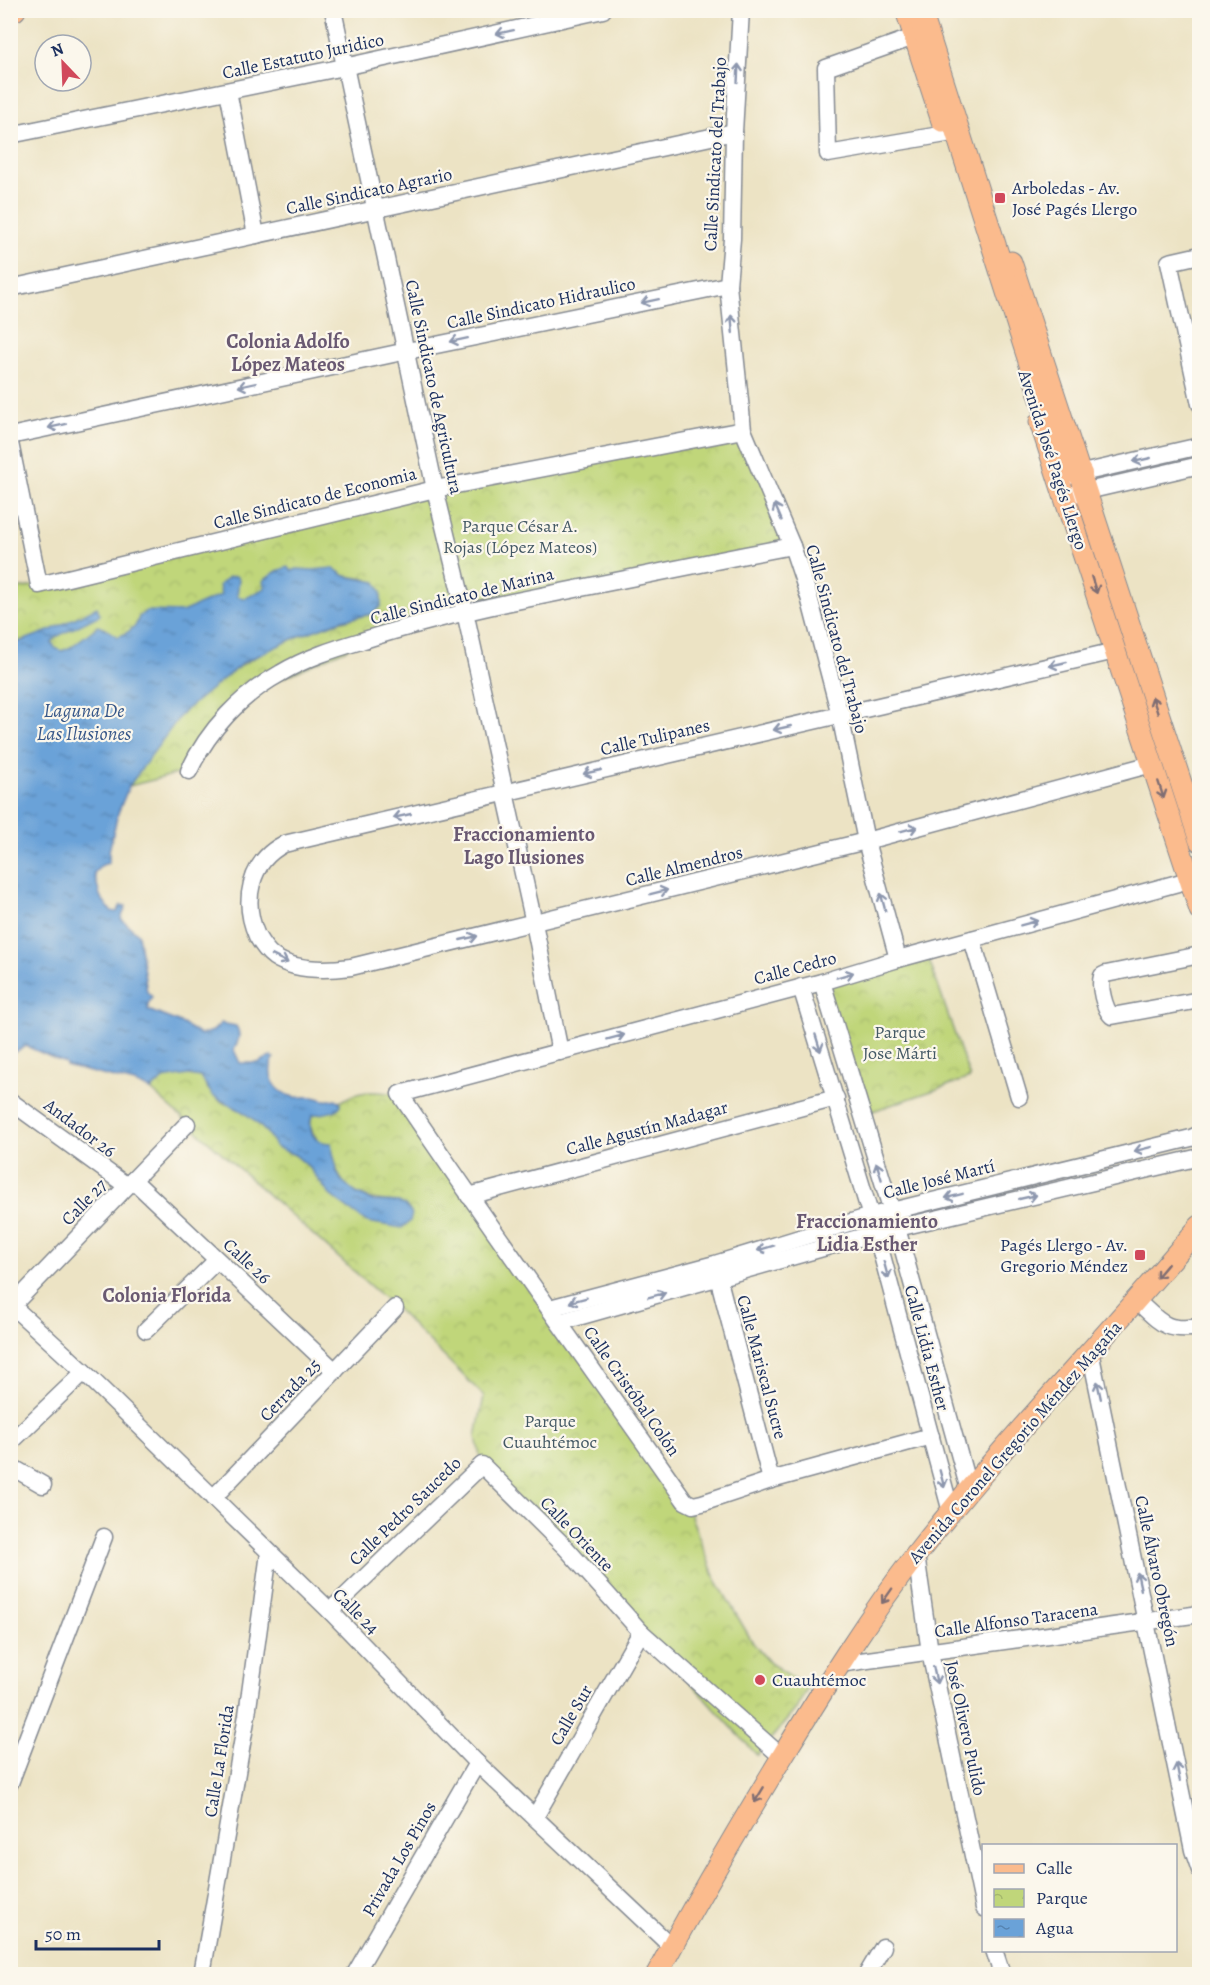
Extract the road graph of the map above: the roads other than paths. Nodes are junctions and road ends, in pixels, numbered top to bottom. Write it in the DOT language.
graph roads {
  1 [pos="333,10"];
  2 [pos="603,10"];
  3 [pos="741,10"];
  4 [pos="906,10"];
  5 [pos="919,10"];
  6 [pos="931,10"];
  7 [pos="915,37"];
  8 [pos="344,68"];
  9 [pos="228,91"];
  10 [pos="734,132"];
  11 [pos="946,134"];
  12 [pos="10,135"];
  13 [pos="374,209"];
  14 [pos="256,235"];
  15 [pos="1200,255"];
  16 [pos="728,285"];
  17 [pos="10,288"];
  18 [pos="407,351"];
  19 [pos="1200,404"];
  20 [pos="743,430"];
  21 [pos="10,436"];
  22 [pos="10,443"];
  23 [pos="1200,446"];
  24 [pos="1200,465"];
  25 [pos="1072,485"];
  26 [pos="435,489"];
  27 [pos="792,546"];
  28 [pos="465,612"];
  29 [pos="1115,651"];
  30 [pos="840,715"];
  31 [pos="1152,764"];
  32 [pos="189,771"];
  33 [pos="505,792"];
  34 [pos="866,841"];
  35 [pos="1200,841"];
  36 [pos="1195,878"];
  37 [pos="1200,910"];
  38 [pos="249,912"];
  39 [pos="534,923"];
  40 [pos="972,939"];
  41 [pos="1200,955"];
  42 [pos="898,959"];
  43 [pos="822,982"];
  44 [pos="801,987"];
  45 [pos="1200,1000"];
  46 [pos="560,1052"];
  47 [pos="400,1094"];
  48 [pos="1019,1097"];
  49 [pos="836,1098"];
  50 [pos="10,1101"];
  51 [pos="187,1124"];
  52 [pos="1200,1134"];
  53 [pos="1200,1157"];
  54 [pos="130,1183"];
  55 [pos="469,1196"];
  56 [pos="891,1211"];
  57 [pos="874,1224"];
  58 [pos="1200,1226"];
  59 [pos="897,1228"];
  60 [pos="217,1260"];
  61 [pos="717,1271"];
  62 [pos="1137,1301"];
  63 [pos="11,1306"];
  64 [pos="395,1308"];
  65 [pos="550,1308"];
  66 [pos="560,1322"];
  67 [pos="1200,1327"];
  68 [pos="147,1330"];
  69 [pos="1090,1351"];
  70 [pos="335,1371"];
  71 [pos="84,1372"];
  72 [pos="931,1436"];
  73 [pos="10,1443"];
  74 [pos="482,1465"];
  75 [pos="10,1466"];
  76 [pos="771,1480"];
  77 [pos="43,1485"];
  78 [pos="969,1490"];
  79 [pos="213,1498"];
  80 [pos="951,1512"];
  81 [pos="104,1538"];
  82 [pos="270,1553"];
  83 [pos="916,1555"];
  84 [pos="330,1611"];
  85 [pos="1200,1614"];
  86 [pos="1148,1621"];
  87 [pos="641,1632"];
  88 [pos="930,1652"];
  89 [pos="839,1664"];
  90 [pos="782,1757"];
  91 [pos="477,1763"];
  92 [pos="10,1784"];
  93 [pos="535,1817"];
  94 [pos="1200,1870"];
  95 [pos="982,1899"];
  96 [pos="672,1947"];
  97 [pos="883,1947"];
  98 [pos="995,1952"];
  99 [pos="202,1974"];
  100 [pos="355,1974"];
  101 [pos="657,1974"];
  102 [pos="867,1974"];
  103 [pos="1002,1974"];
  1 -- 8 [label="street, Calle Sindicato de Agricultura"];
  2 -- 8 [label="street, Calle Estatuto Juridico, one-way"];
  10 -- 3 [label="street, Calle Sindicato del Trabajo, one-way"];
  4 -- 7 [label="main road, Avenida José Pagés Llergo"];
  5 -- 25 [label="highway"];
  6 -- 25 [label="main road, Avenida José Pagés Llergo"];
  7 -- 11 [label="main road, Avenida José Pagés Llergo"];
  7 -- 11 [label="street"];
  8 -- 9 [label="street, Calle Estatuto Juridico"];
  8 -- 13 [label="street, Calle Sindicato de Agricultura"];
  9 -- 12 [label="street, Calle Estatuto Juridico"];
  9 -- 14 [label="street"];
  10 -- 13 [label="street, Calle Sindicato Agrario"];
  10 -- 16 [label="street, Calle Sindicato del Trabajo"];
  11 -- 25 [label="main road, Avenida José Pagés Llergo"];
  13 -- 14 [label="street, Calle Sindicato Agrario"];
  13 -- 18 [label="street, Calle Sindicato de Agricultura"];
  14 -- 17 [label="street, Calle Sindicato Agrario"];
  15 -- 19 [label="street"];
  16 -- 18 [label="street, Calle Sindicato Hidraulico, one-way"];
  20 -- 16 [label="street, Calle Sindicato del Trabajo, one-way"];
  18 -- 21 [label="street, Calle Sindicato Hidraulico, one-way"];
  18 -- 26 [label="street, Calle Sindicato de Agricultura"];
  20 -- 26 [label="street, Calle Sindicato de Economia"];
  27 -- 20 [label="street, Calle Sindicato del Trabajo, one-way"];
  22 -- 26 [label="street, Calle Sindicato de Economia"];
  23 -- 25 [label="street, one-way"];
  24 -- 25 [label="street"];
  25 -- 29 [label="main road, Avenida José Pagés Llergo, one-way"];
  35 -- 25 [label="main road, Avenida José Pagés Llergo, one-way"];
  26 -- 28 [label="street, Calle Sindicato de Agricultura"];
  27 -- 28 [label="street, Calle Sindicato de Marina"];
  27 -- 30 [label="street, Calle Sindicato del Trabajo"];
  28 -- 32 [label="street, Calle Sindicato de Marina"];
  28 -- 33 [label="street, Calle Sindicato de Agricultura"];
  29 -- 30 [label="street, Calle Tulipanes, one-way"];
  29 -- 31 [label="main road, Avenida José Pagés Llergo"];
  30 -- 33 [label="street, Calle Tulipanes, one-way"];
  30 -- 34 [label="street, Calle Sindicato del Trabajo"];
  34 -- 31 [label="street, Calle Almendros, one-way"];
  31 -- 36 [label="main road, Avenida José Pagés Llergo, one-way"];
  33 -- 38 [label="street, Calle Tulipanes, one-way"];
  33 -- 39 [label="street, Calle Sindicato de Agricultura"];
  39 -- 34 [label="street, Calle Almendros, one-way"];
  42 -- 34 [label="street, Calle Sindicato del Trabajo, one-way"];
  36 -- 37 [label="main road, Avenida José Pagés Llergo"];
  40 -- 36 [label="street, Calle Cedro, one-way"];
  38 -- 39 [label="street, Calle Almendros, one-way"];
  39 -- 46 [label="street, Calle Sindicato de Agricultura"];
  40 -- 42 [label="street, Calle Cedro"];
  40 -- 48 [label="street"];
  41 -- 45 [label="street"];
  43 -- 42 [label="street, Calle Cedro, one-way"];
  43 -- 44 [label="street, Calle Cedro"];
  56 -- 43 [label="street, Calle Lidia Esther, one-way"];
  46 -- 44 [label="street, Calle Cedro, one-way"];
  44 -- 49 [label="street, Calle Lidia Esther, one-way"];
  46 -- 47 [label="street, Calle Cedro"];
  47 -- 55 [label="street, Calle Cristóbal Colón"];
  49 -- 55 [label="street, Calle Agustín Madagar"];
  49 -- 57 [label="street, Calle Lidia Esther"];
  50 -- 54 [label="street, Andador 26"];
  51 -- 54 [label="street, Calle 27"];
  52 -- 56 [label="street, Calle José Martí, one-way"];
  59 -- 53 [label="street, Calle José Martí, one-way"];
  54 -- 60 [label="street, Calle 26"];
  54 -- 63 [label="street, Calle 27"];
  55 -- 65 [label="street, Calle Cristóbal Colón"];
  56 -- 57 [label="street, Calle José Martí"];
  56 -- 59 [label="street, Calle Lidia Esther"];
  57 -- 59 [label="street, Calle José Martí"];
  57 -- 61 [label="street, Calle José Martí"];
  57 -- 72 [label="street, Calle Lidia Esther, one-way"];
  58 -- 62 [label="main road, Avenida Coronel Gregorio Méndez Magaña, one-way"];
  59 -- 78 [label="street, Calle Lidia Esther"];
  60 -- 68 [label="street"];
  60 -- 70 [label="street, Calle 26"];
  61 -- 65 [label="street, Calle José Martí, one-way"];
  66 -- 61 [label="street, Calle José Martí, one-way"];
  61 -- 76 [label="street, Calle Mariscal Sucre"];
  62 -- 67 [label="street"];
  62 -- 69 [label="main road, Avenida Coronel Gregorio Méndez Magaña"];
  63 -- 71 [label="street, Calle 24"];
  64 -- 70 [label="street, Cerrada 25"];
  65 -- 66 [label="street, Calle Cristóbal Colón"];
  66 -- 76 [label="street, Calle Cristóbal Colón"];
  69 -- 78 [label="main road, Avenida Coronel Gregorio Méndez Magaña"];
  86 -- 69 [label="street, Calle Álvaro Obregón, one-way"];
  70 -- 79 [label="street, Cerrada 25"];
  71 -- 73 [label="street"];
  71 -- 79 [label="street, Calle 24"];
  72 -- 76 [label="street, Calle Cristóbal Colón"];
  72 -- 80 [label="street, Calle Lidia Esther, one-way"];
  74 -- 84 [label="street, Calle Pedro Saucedo"];
  74 -- 87 [label="street, Calle Oriente"];
  75 -- 77 [label="street"];
  78 -- 80 [label="main road, Avenida Coronel Gregorio Méndez Magaña"];
  79 -- 82 [label="street, Calle 24"];
  80 -- 83 [label="main road, Avenida Coronel Gregorio Méndez Magaña"];
  81 -- 92 [label="street"];
  82 -- 84 [label="street, Calle 24"];
  82 -- 99 [label="street, Calle La Florida"];
  83 -- 88 [label="street, José Olivero Pulido"];
  83 -- 89 [label="main road, Avenida Coronel Gregorio Méndez Magaña, one-way"];
  84 -- 91 [label="street, Calle 24"];
  85 -- 86 [label="street, Calle Alfonso Taracena"];
  86 -- 88 [label="street, Calle Alfonso Taracena"];
  94 -- 86 [label="street, Calle Álvaro Obregón, one-way"];
  87 -- 90 [label="street, Calle Oriente"];
  87 -- 93 [label="street, Calle Sur"];
  88 -- 89 [label="street, Calle Alfonso Taracena"];
  88 -- 95 [label="street, José Olivero Pulido, one-way"];
  89 -- 90 [label="main road, Avenida Coronel Gregorio Méndez Magaña"];
  90 -- 96 [label="main road, Avenida Coronel Gregorio Méndez Magaña, one-way"];
  91 -- 93 [label="street, Calle 24"];
  91 -- 100 [label="street, Privada Los Pinos"];
  93 -- 96 [label="street, Calle 24"];
  96 -- 101 [label="main road, Avenida Coronel Gregorio Méndez Magaña"];
  97 -- 102 [label="street"];
  98 -- 103 [label="street"];
}
